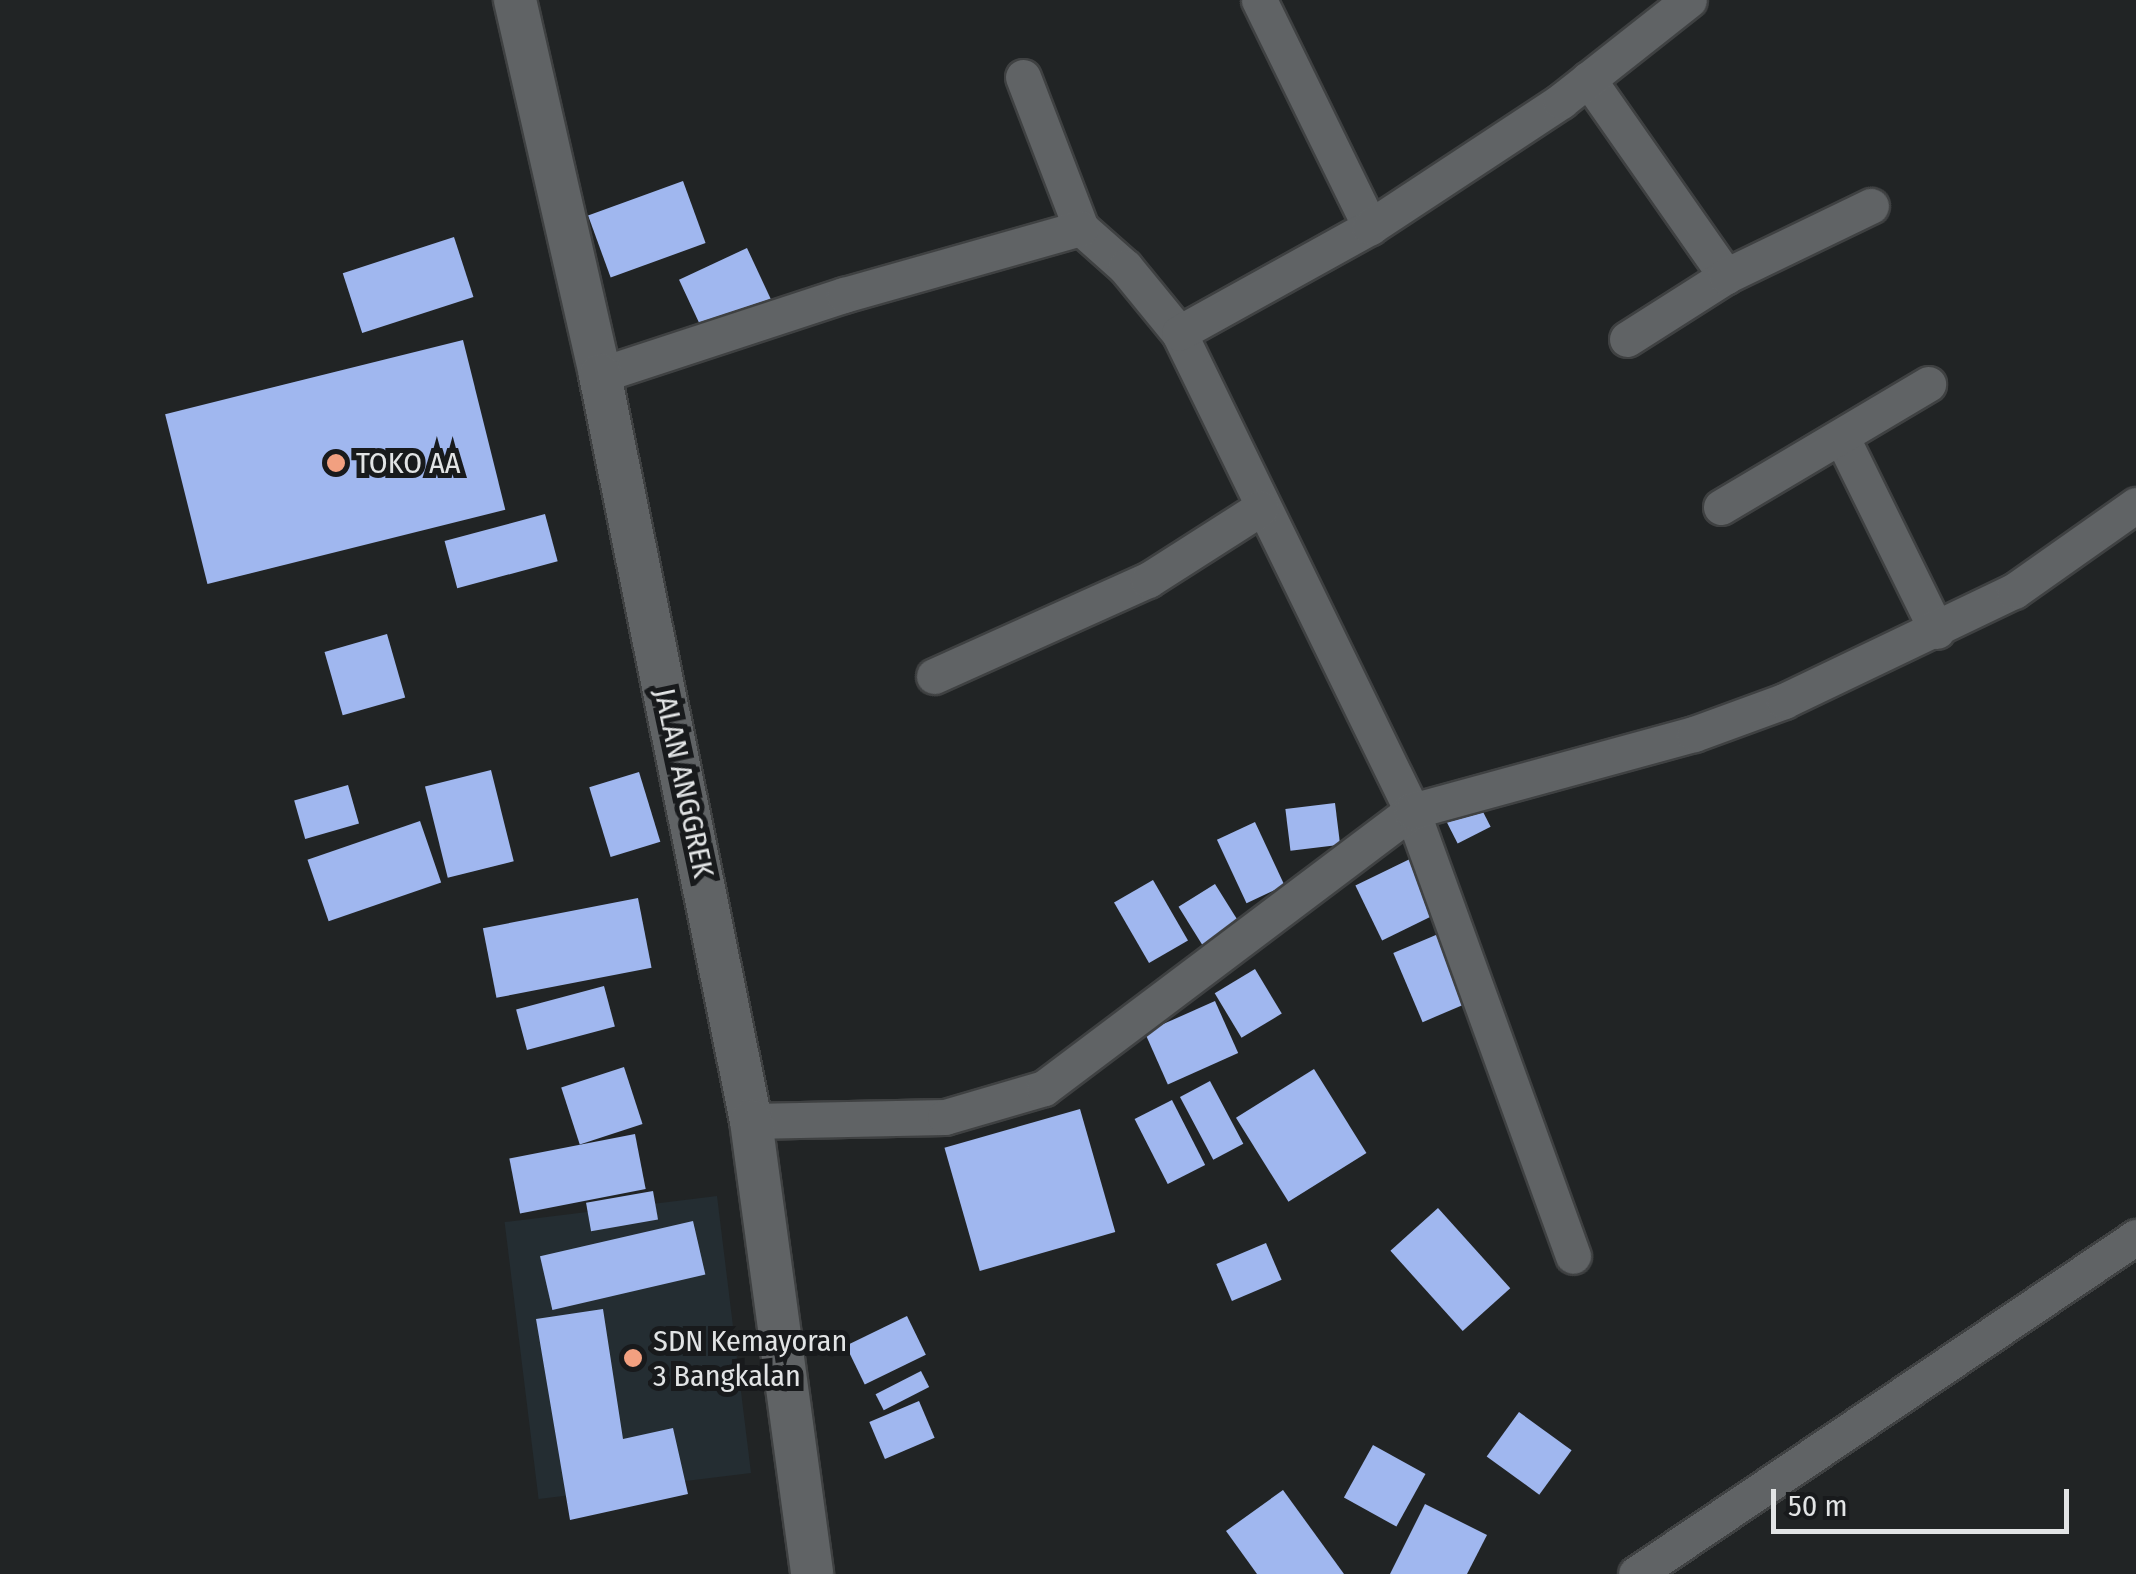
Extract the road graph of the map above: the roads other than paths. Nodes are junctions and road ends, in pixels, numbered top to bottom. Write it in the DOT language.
graph roads {
  1 [pos="515,0"];
  2 [pos="1259,0"];
  3 [pos="1688,0"];
  4 [pos="1024,77"];
  5 [pos="1588,79"];
  6 [pos="1870,206"];
  7 [pos="1370,227"];
  8 [pos="1081,228"];
  9 [pos="1726,276"];
  10 [pos="1179,333"];
  11 [pos="1627,339"];
  12 [pos="600,376"];
  13 [pos="1928,384"];
  14 [pos="1842,438"];
  15 [pos="2136,505"];
  16 [pos="1260,508"];
  17 [pos="1721,508"];
  18 [pos="1938,631"];
  19 [pos="934,676"];
  20 [pos="1412,810"];
  21 [pos="751,1121"];
  22 [pos="2136,1236"];
  23 [pos="1573,1256"];
  24 [pos="812,1574"];
  25 [pos="1636,1574"];
  1 -- 12 [label="street, JALAN ANGGREK"];
  2 -- 7 [label="street"];
  3 -- 5 [label="street"];
  4 -- 8 [label="street"];
  5 -- 7 [label="street"];
  5 -- 9 [label="street"];
  6 -- 9 [label="street"];
  7 -- 10 [label="street"];
  8 -- 10 [label="street"];
  8 -- 12 [label="street"];
  9 -- 11 [label="street"];
  10 -- 16 [label="street"];
  12 -- 21 [label="street, JALAN ANGGREK"];
  13 -- 14 [label="street"];
  14 -- 17 [label="street"];
  14 -- 18 [label="street"];
  15 -- 18 [label="street"];
  16 -- 19 [label="street"];
  16 -- 20 [label="street"];
  18 -- 20 [label="street"];
  20 -- 21 [label="street"];
  20 -- 23 [label="street"];
  21 -- 24 [label="street, JALAN ANGGREK"];
  22 -- 25 [label="street"];
}
